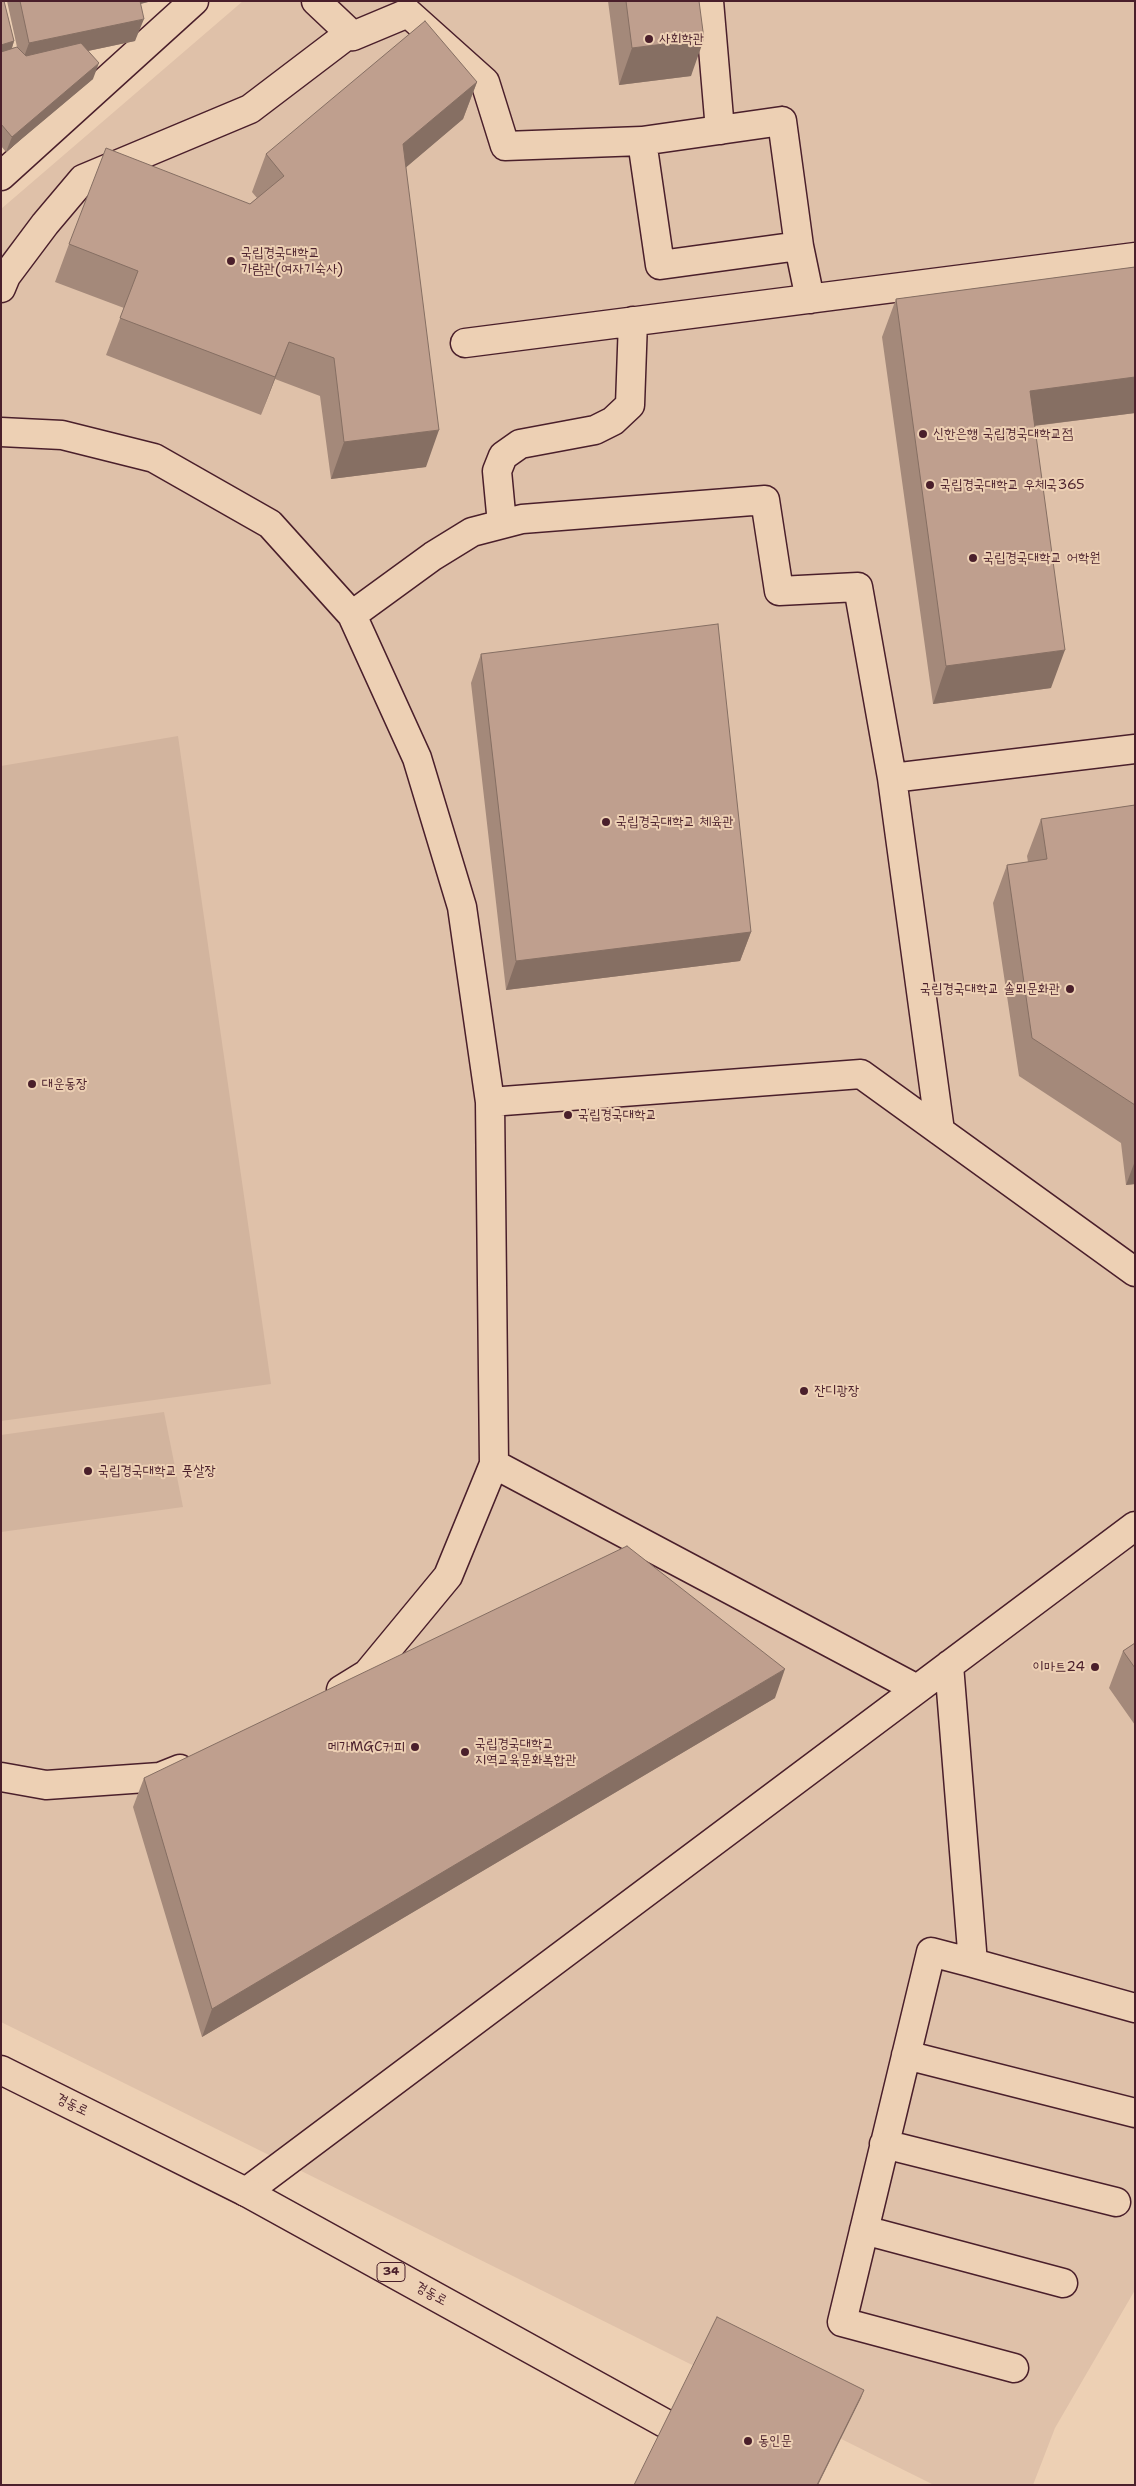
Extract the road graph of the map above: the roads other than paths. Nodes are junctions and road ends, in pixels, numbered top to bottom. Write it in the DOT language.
graph roads {
  1 [pos="194,1"];
  2 [pos="316,1"];
  3 [pos="709,1"];
  4 [pos="411,7"];
  5 [pos="350,33"];
  6 [pos="720,130"];
  7 [pos="642,140"];
  8 [pos="1,176"];
  9 [pos="799,246"];
  10 [pos="1135,256"];
  11 [pos="1,288"];
  12 [pos="810,299"];
  13 [pos="633,321"];
  14 [pos="465,343"];
  15 [pos="1,432"];
  16 [pos="502,524"];
  17 [pos="352,615"];
  18 [pos="1135,748"];
  19 [pos="892,778"];
  20 [pos="490,1102"];
  21 [pos="940,1131"];
  22 [pos="1135,1272"];
  23 [pos="494,1464"];
  24 [pos="1135,1526"];
  25 [pos="949,1665"];
  26 [pos="917,1689"];
  27 [pos="321,1704"];
  28 [pos="204,1760"];
  29 [pos="1,1777"];
  30 [pos="973,1963"];
  31 [pos="1135,2008"];
  32 [pos="906,2055"];
  33 [pos="1,2070"];
  34 [pos="1135,2113"];
  35 [pos="884,2144"];
  36 [pos="246,2192"];
  37 [pos="1116,2202"];
  38 [pos="864,2230"];
  39 [pos="1063,2283"];
  40 [pos="1014,2368"];
  41 [pos="715,2451"];
  1 -- 8 [label="main road"];
  2 -- 5 [label="main road"];
  3 -- 6 [label="main road"];
  4 -- 5 [label="main road"];
  4 -- 7 [label="main road"];
  5 -- 11 [label="main road"];
  6 -- 7 [label="main road"];
  6 -- 9 [label="main road"];
  7 -- 9 [label="main road"];
  9 -- 12 [label="main road"];
  10 -- 12 [label="main road"];
  12 -- 13 [label="main road"];
  13 -- 14 [label="main road"];
  13 -- 16 [label="main road"];
  15 -- 17 [label="main road"];
  16 -- 17 [label="main road"];
  16 -- 19 [label="main road"];
  17 -- 20 [label="main road"];
  18 -- 19 [label="main road"];
  19 -- 21 [label="main road"];
  20 -- 21 [label="main road"];
  20 -- 23 [label="main road"];
  21 -- 22 [label="main road"];
  23 -- 26 [label="main road"];
  23 -- 27 [label="main road"];
  24 -- 25 [label="main road"];
  25 -- 26 [label="main road"];
  25 -- 30 [label="main road"];
  26 -- 36 [label="main road"];
  28 -- 29 [label="main road"];
  30 -- 31 [label="main road"];
  30 -- 32 [label="main road"];
  32 -- 34 [label="main road"];
  32 -- 35 [label="main road"];
  33 -- 36 [label="main road, 경동로 / 34"];
  35 -- 37 [label="main road"];
  35 -- 38 [label="main road"];
  36 -- 41 [label="main road, 경동로 / 34"];
  38 -- 39 [label="main road"];
  38 -- 40 [label="main road"];
}
